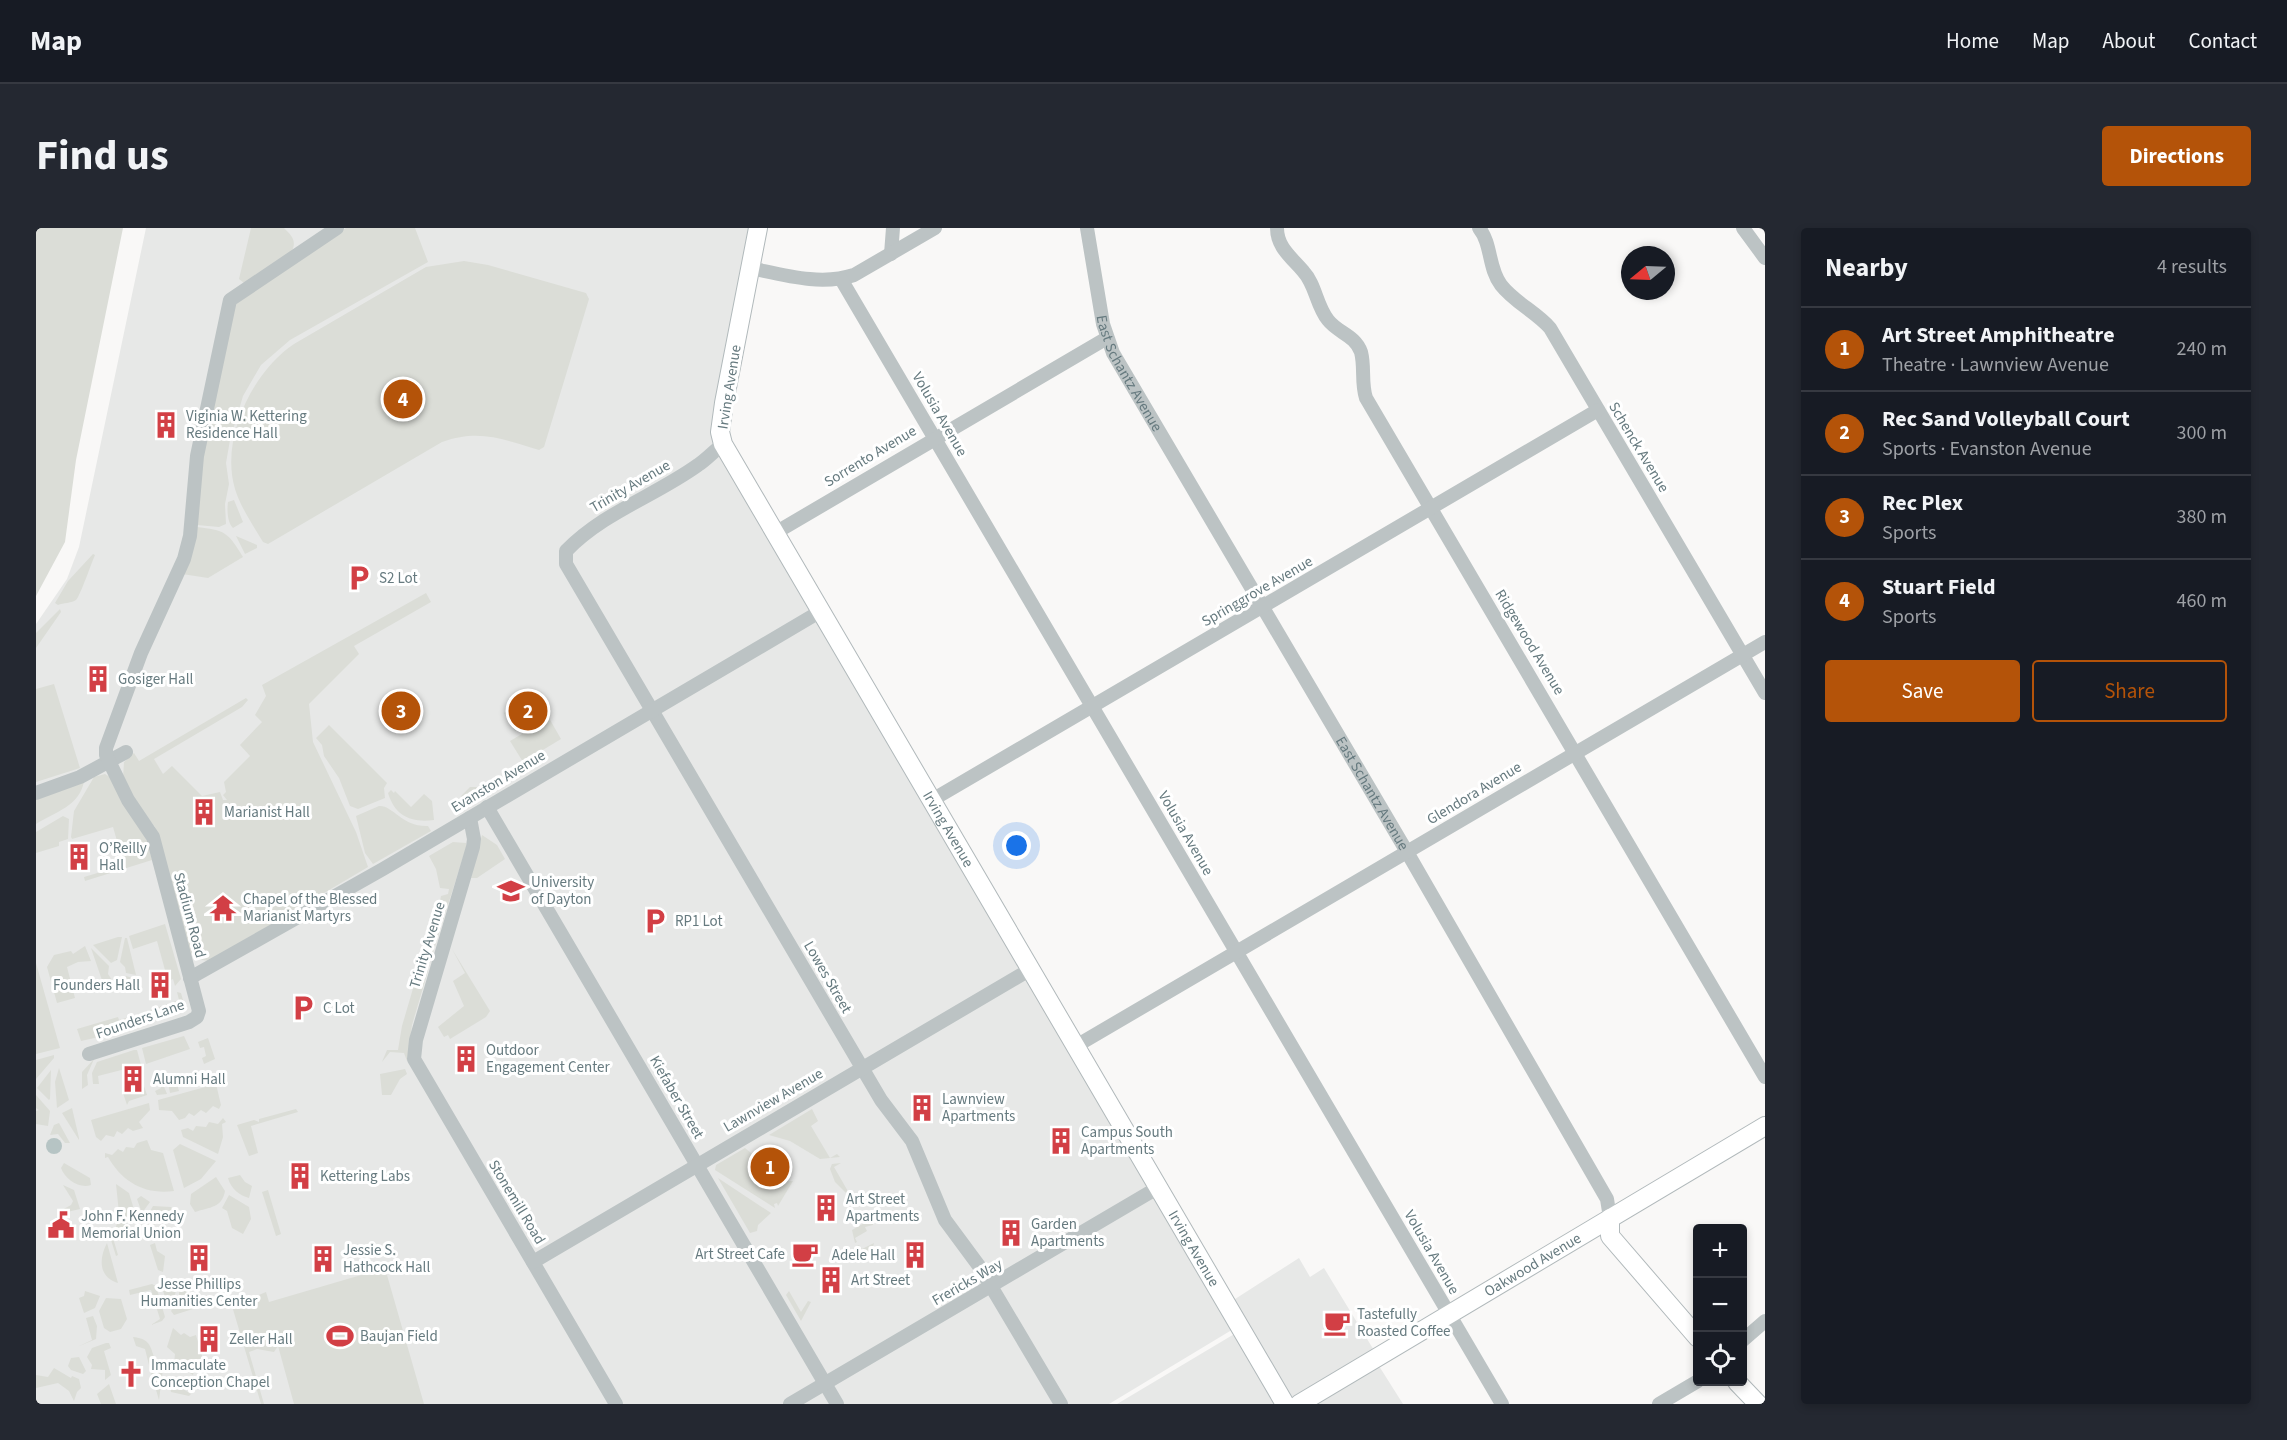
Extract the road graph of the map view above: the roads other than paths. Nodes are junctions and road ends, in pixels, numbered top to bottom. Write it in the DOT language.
graph roads {
  1 [pos="337,228"];
  2 [pos="758,228"];
  3 [pos="893,228"];
  4 [pos="935,228"];
  5 [pos="1087,228"];
  6 [pos="1278,228"];
  7 [pos="1479,228"];
  8 [pos="1743,228"];
  9 [pos="891,254"];
  10 [pos="1765,258"];
  11 [pos="750,268"];
  12 [pos="841,279"];
  13 [pos="1107,338"];
  14 [pos="1598,410"];
  15 [pos="934,437"];
  16 [pos="723,444"];
  17 [pos="1432,508"];
  18 [pos="775,533"];
  19 [pos="566,564"];
  20 [pos="1262,607"];
  21 [pos="821,611"];
  22 [pos="1765,642"];
  23 [pos="1743,655"];
  24 [pos="1765,693"];
  25 [pos="1092,705"];
  26 [pos="652,710"];
  27 [pos="126,752"];
  28 [pos="1576,752"];
  29 [pos="110,762"];
  30 [pos="36,793"];
  31 [pos="932,800"];
  32 [pos="487,807"];
  33 [pos="470,818"];
  34 [pos="1407,852"];
  35 [pos="1237,952"];
  36 [pos="1031,969"];
  37 [pos="190,978"];
  38 [pos="424,1012"];
  39 [pos="1076,1046"];
  40 [pos="89,1054"];
  41 [pos="862,1068"];
  42 [pos="1765,1077"];
  43 [pos="1765,1126"];
  44 [pos="697,1164"];
  45 [pos="1160,1187"];
  46 [pos="1610,1218"];
  47 [pos="533,1262"];
  48 [pos="991,1286"];
  49 [pos="1450,1315"];
  50 [pos="1765,1322"];
  51 [pos="1693,1332"];
  52 [pos="1747,1338"];
  53 [pos="825,1384"];
  54 [pos="1693,1384"];
  55 [pos="1741,1386"];
  56 [pos="616,1404"];
  57 [pos="790,1404"];
  58 [pos="837,1404"];
  59 [pos="1061,1404"];
  60 [pos="1285,1404"];
  61 [pos="1299,1404"];
  62 [pos="1502,1404"];
  63 [pos="1659,1404"];
  64 [pos="1758,1404"];
  1 -- 29 [label="street"];
  2 -- 11 [label="street, Irving Avenue"];
  3 -- 9 [label="street"];
  4 -- 9 [label="street"];
  5 -- 13 [label="street, East Schantz Avenue"];
  6 -- 17 [label="street, Ridgewood Avenue"];
  7 -- 14 [label="street, Schenck Avenue"];
  8 -- 10 [label="street"];
  9 -- 12 [label="street"];
  11 -- 12 [label="street"];
  11 -- 16 [label="street, Irving Avenue"];
  12 -- 15 [label="street, Volusia Avenue"];
  13 -- 15 [label="street, Sorrento Avenue"];
  13 -- 20 [label="street, East Schantz Avenue"];
  14 -- 17 [label="street, Springgrove Avenue"];
  14 -- 23 [label="street, Schenck Avenue"];
  15 -- 18 [label="street, Sorrento Avenue"];
  15 -- 25 [label="street, Volusia Avenue"];
  16 -- 18 [label="street, Irving Avenue"];
  16 -- 19 [label="street, Trinity Avenue"];
  17 -- 20 [label="street, Springgrove Avenue"];
  17 -- 28 [label="street, Ridgewood Avenue"];
  18 -- 21 [label="street, Irving Avenue"];
  19 -- 26 [label="street, Lowes Street"];
  20 -- 25 [label="street, Springgrove Avenue"];
  20 -- 34 [label="street, East Schantz Avenue"];
  21 -- 26 [label="street, Evanston Avenue"];
  21 -- 31 [label="street, Irving Avenue"];
  22 -- 23 [label="street, Glendora Avenue"];
  23 -- 24 [label="street, Schenck Avenue"];
  23 -- 28 [label="street, Glendora Avenue"];
  25 -- 31 [label="street, Springgrove Avenue"];
  25 -- 35 [label="street, Volusia Avenue"];
  26 -- 32 [label="street, Evanston Avenue"];
  26 -- 41 [label="street, Lowes Street"];
  27 -- 29 [label="street"];
  28 -- 34 [label="street, Glendora Avenue"];
  28 -- 42 [label="street, Ridgewood Avenue"];
  29 -- 30 [label="street"];
  29 -- 37 [label="street, Stadium Road"];
  31 -- 36 [label="street, Irving Avenue"];
  32 -- 33 [label="street, Evanston Avenue"];
  32 -- 44 [label="street, Kiefaber Street"];
  33 -- 37 [label="street, Evanston Avenue"];
  33 -- 38 [label="street, Trinity Avenue"];
  34 -- 35 [label="street, Glendora Avenue"];
  34 -- 46 [label="street, East Schantz Avenue"];
  35 -- 39 [label="street, Glendora Avenue"];
  35 -- 49 [label="street, Volusia Avenue"];
  36 -- 39 [label="street, Irving Avenue"];
  36 -- 41 [label="street, Lawnview Avenue"];
  37 -- 40 [label="street, Founders Lane"];
  38 -- 47 [label="street, Stonemill Road"];
  39 -- 45 [label="street, Irving Avenue"];
  41 -- 44 [label="street, Lawnview Avenue"];
  41 -- 48 [label="street, Lowes Street"];
  43 -- 46 [label="street, Oakwood Avenue"];
  44 -- 47 [label="street, Lawnview Avenue"];
  44 -- 53 [label="street, Kiefaber Street"];
  45 -- 48 [label="street, Frericks Way"];
  45 -- 60 [label="street, Irving Avenue"];
  46 -- 49 [label="street, Oakwood Avenue"];
  46 -- 51 [label="street, East Schantz Avenue"];
  47 -- 56 [label="street, Stonemill Road"];
  48 -- 53 [label="street, Frericks Way"];
  48 -- 59 [label="street, Lowes Street"];
  49 -- 61 [label="street, Oakwood Avenue"];
  49 -- 62 [label="street, Volusia Avenue"];
  50 -- 52 [label="street"];
  53 -- 57 [label="street, Frericks Way"];
  53 -- 58 [label="street, Kiefaber Street"];
  54 -- 63 [label="street"];
  55 -- 64 [label="street"];
}
